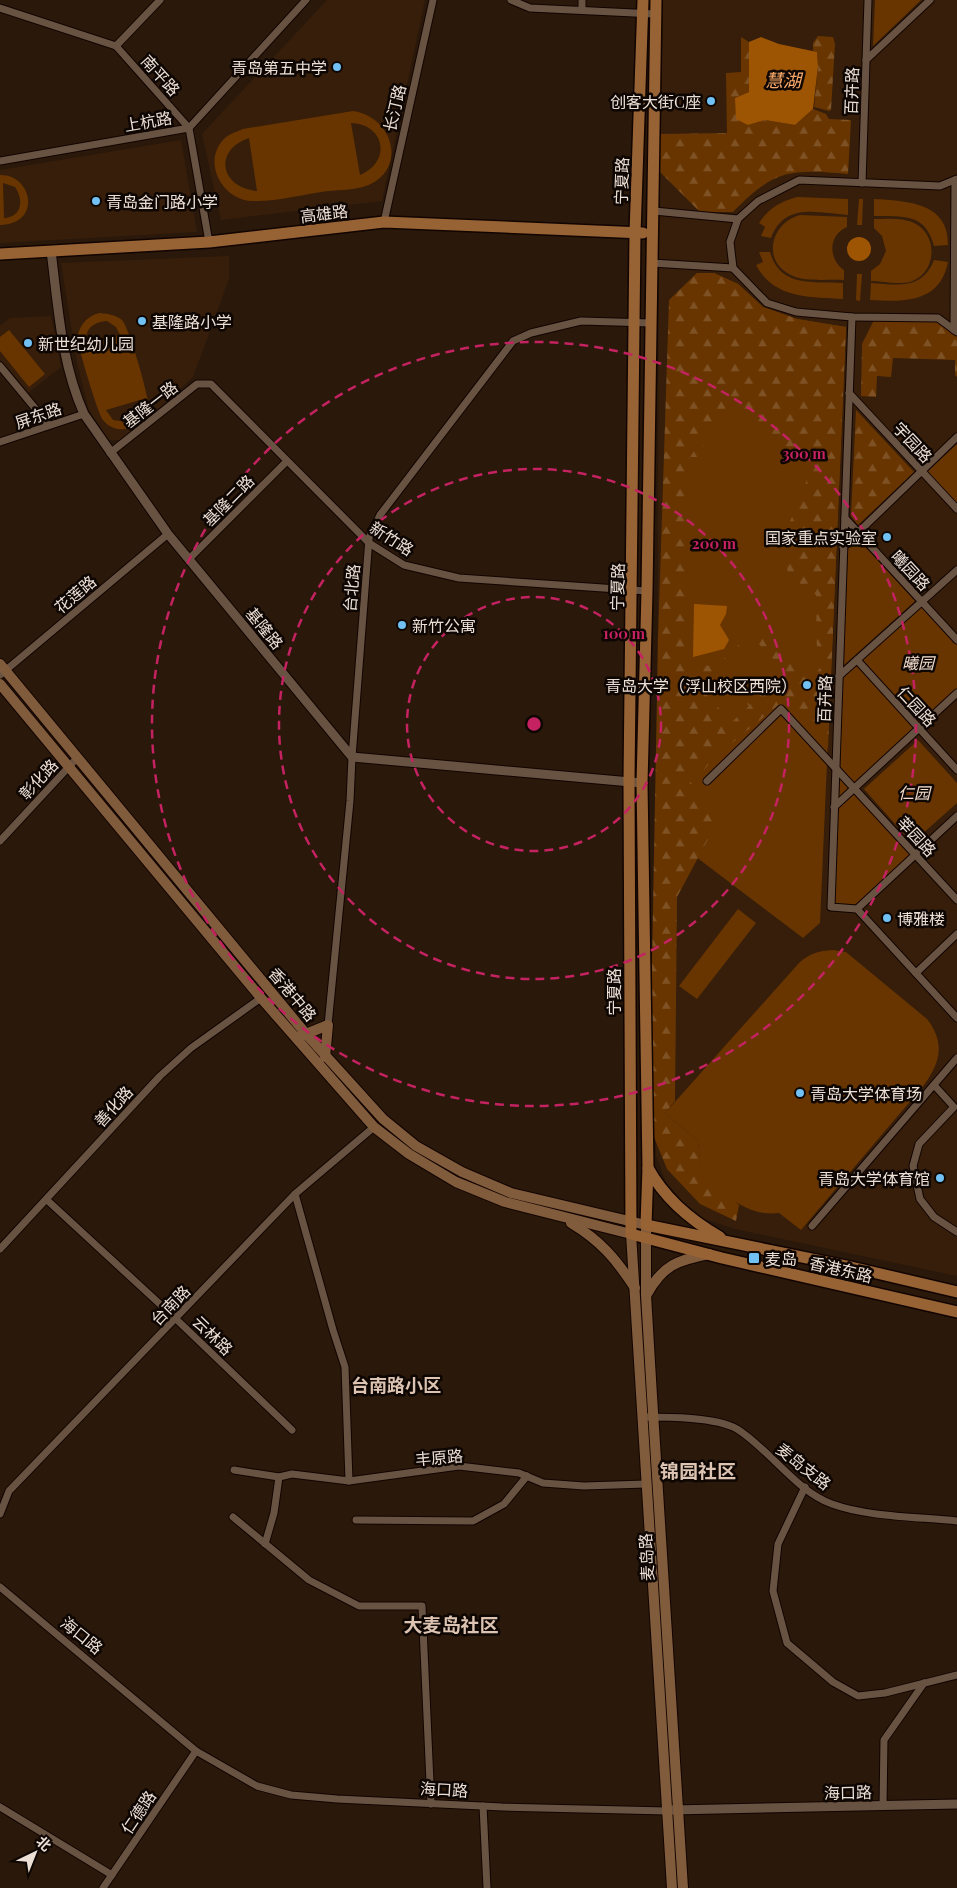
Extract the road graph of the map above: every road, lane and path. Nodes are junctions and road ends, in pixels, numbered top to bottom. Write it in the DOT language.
graph roads {
  1 [pos="160,0"];
  2 [pos="306,0"];
  3 [pos="433,0"];
  4 [pos="511,0"];
  5 [pos="582,0"];
  6 [pos="643,0"];
  7 [pos="656,0"];
  8 [pos="868,0"];
  9 [pos="930,0"];
  10 [pos="0,8"];
  11 [pos="582,10"];
  12 [pos="642,14"];
  13 [pos="656,14"];
  14 [pos="116,46"];
  15 [pos="866,60"];
  16 [pos="189,128"];
  17 [pos="0,161"];
  18 [pos="956,179"];
  19 [pos="862,183"];
  20 [pos="654,211"];
  21 [pos="738,219"];
  22 [pos="384,222"];
  23 [pos="652,233"];
  24 [pos="635,234"];
  25 [pos="209,242"];
  26 [pos="51,251"];
  27 [pos="0,254"];
  28 [pos="652,264"];
  29 [pos="733,268"];
  30 [pos="852,317"];
  31 [pos="634,322"];
  32 [pos="651,323"];
  33 [pos="956,331"];
  34 [pos="0,366"];
  35 [pos="211,384"];
  36 [pos="849,393"];
  37 [pos="84,414"];
  38 [pos="49,425"];
  39 [pos="957,438"];
  40 [pos="0,442"];
  41 [pos="110,453"];
  42 [pos="286,462"];
  43 [pos="922,471"];
  44 [pos="957,509"];
  45 [pos="844,518"];
  46 [pos="858,533"];
  47 [pos="168,534"];
  48 [pos="369,543"];
  49 [pos="844,547"];
  50 [pos="189,559"];
  51 [pos="957,570"];
  52 [pos="633,590"];
  53 [pos="647,591"];
  54 [pos="922,602"];
  55 [pos="957,640"];
  56 [pos="857,660"];
  57 [pos="2,670"];
  58 [pos="839,676"];
  59 [pos="0,684"];
  60 [pos="957,692"];
  61 [pos="919,728"];
  62 [pos="352,757"];
  63 [pos="77,758"];
  64 [pos="69,767"];
  65 [pos="836,768"];
  66 [pos="957,770"];
  67 [pos="707,780"];
  68 [pos="629,781"];
  69 [pos="642,783"];
  70 [pos="854,788"];
  71 [pos="834,807"];
  72 [pos="957,816"];
  73 [pos="0,841"];
  74 [pos="916,855"];
  75 [pos="957,900"];
  76 [pos="857,909"];
  77 [pos="957,934"];
  78 [pos="916,973"];
  79 [pos="262,998"];
  80 [pos="957,1018"];
  81 [pos="328,1025"];
  82 [pos="306,1034"];
  83 [pos="295,1038"];
  84 [pos="326,1055"];
  85 [pos="957,1058"];
  86 [pos="321,1068"];
  87 [pos="934,1085"];
  88 [pos="374,1127"];
  89 [pos="648,1168"];
  90 [pos="295,1194"];
  91 [pos="47,1200"];
  92 [pos="564,1218"];
  93 [pos="631,1221"];
  94 [pos="646,1225"];
  95 [pos="812,1226"];
  96 [pos="957,1232"];
  97 [pos="631,1234"];
  98 [pos="646,1237"];
  99 [pos="731,1242"];
  100 [pos="0,1249"];
  101 [pos="710,1254"];
  102 [pos="636,1289"];
  103 [pos="957,1292"];
  104 [pos="646,1295"];
  105 [pos="957,1312"];
  106 [pos="176,1319"];
  107 [pos="648,1417"];
  108 [pos="292,1430"];
  109 [pos="234,1470"];
  110 [pos="527,1476"];
  111 [pos="279,1477"];
  112 [pos="349,1481"];
  113 [pos="646,1484"];
  114 [pos="805,1487"];
  115 [pos="0,1514"];
  116 [pos="233,1517"];
  117 [pos="356,1520"];
  118 [pos="957,1521"];
  119 [pos="265,1544"];
  120 [pos="0,1587"];
  121 [pos="957,1675"];
  122 [pos="924,1682"];
  123 [pos="196,1751"];
  124 [pos="432,1804"];
  125 [pos="957,1804"];
  126 [pos="484,1806"];
  127 [pos="883,1806"];
  128 [pos="0,1807"];
  129 [pos="678,1810"];
  130 [pos="667,1811"];
  131 [pos="112,1875"];
  132 [pos="103,1888"];
  133 [pos="487,1888"];
  134 [pos="672,1888"];
  135 [pos="684,1888"];
  1 -- 14 [label="street"];
  2 -- 16 [label="street, 上杭路"];
  3 -- 22 [label="street, 长汀路"];
  4 -- 11 [label="street"];
  5 -- 11 [label="street"];
  6 -- 12 [label="main road, 宁夏路"];
  7 -- 13 [label="main road, 宁夏路"];
  8 -- 15 [label="street, 百卉路"];
  9 -- 15 [label="street"];
  10 -- 14 [label="street"];
  11 -- 12 [label="street"];
  12 -- 13 [label="street"];
  12 -- 24 [label="main road, 宁夏路"];
  13 -- 20 [label="main road, 宁夏路"];
  14 -- 16 [label="street, 南平路"];
  15 -- 19 [label="street, 百卉路"];
  16 -- 17 [label="street, 上杭路"];
  16 -- 25 [label="street"];
  18 -- 19 [label="street"];
  18 -- 33 [label="street"];
  19 -- 21 [label="street"];
  20 -- 21 [label="street"];
  20 -- 23 [label="main road, 宁夏路"];
  21 -- 29 [label="street"];
  22 -- 24 [label="main road, 高雄路"];
  22 -- 25 [label="main road, 高雄路"];
  23 -- 24 [label="main road, 高雄路"];
  23 -- 28 [label="main road, 宁夏路"];
  24 -- 31 [label="main road, 宁夏路"];
  25 -- 26 [label="main road, 高雄路"];
  26 -- 27 [label="main road, 高雄路"];
  26 -- 37 [label="street, 基隆路"];
  28 -- 29 [label="street"];
  28 -- 32 [label="main road, 宁夏路"];
  29 -- 30 [label="street"];
  30 -- 33 [label="street"];
  30 -- 36 [label="street, 百卉路"];
  31 -- 32 [label="street, 台北路"];
  31 -- 48 [label="street, 台北路"];
  31 -- 52 [label="main road, 宁夏路"];
  32 -- 53 [label="main road, 宁夏路"];
  34 -- 38 [label="street"];
  35 -- 41 [label="street, 基隆一路"];
  35 -- 42 [label="street, 新竹路"];
  36 -- 43 [label="street, 宇园路"];
  36 -- 45 [label="street, 百卉路"];
  37 -- 38 [label="street, 屏东路"];
  37 -- 41 [label="street, 基隆路"];
  38 -- 40 [label="street, 屏东路"];
  39 -- 43 [label="street"];
  41 -- 47 [label="street, 基隆路"];
  42 -- 48 [label="street, 新竹路"];
  42 -- 50 [label="street, 基隆二路"];
  43 -- 44 [label="street, 宇园路"];
  43 -- 46 [label="street"];
  45 -- 46 [label="street, 曦园路"];
  45 -- 49 [label="street, 百卉路"];
  46 -- 49 [label="street"];
  46 -- 54 [label="street, 曦园路"];
  47 -- 50 [label="street, 基隆路"];
  47 -- 57 [label="street, 花莲路"];
  48 -- 52 [label="street, 新竹路"];
  48 -- 62 [label="street, 台北路"];
  49 -- 58 [label="street, 百卉路"];
  50 -- 62 [label="street, 基隆路"];
  51 -- 54 [label="street"];
  52 -- 53 [label="street, 新竹路"];
  52 -- 68 [label="main road, 宁夏路"];
  53 -- 69 [label="main road, 宁夏路"];
  54 -- 55 [label="street, 曦园路"];
  54 -- 56 [label="street"];
  56 -- 58 [label="street"];
  56 -- 61 [label="street, 仁园路"];
  57 -- 63 [label="main road, 香港中路"];
  58 -- 65 [label="street, 百卉路"];
  59 -- 64 [label="main road, 香港中路"];
  60 -- 61 [label="street"];
  61 -- 66 [label="street, 仁园路"];
  61 -- 70 [label="street"];
  62 -- 68 [label="street"];
  62 -- 81 [label="street, 台北路"];
  63 -- 64 [label="street, 彰化路"];
  63 -- 82 [label="main road, 香港中路"];
  64 -- 73 [label="street, 彰化路"];
  64 -- 79 [label="main road, 香港中路"];
  65 -- 67 [label="street"];
  65 -- 70 [label="street"];
  65 -- 71 [label="street, 百卉路"];
  68 -- 69 [label="street"];
  68 -- 93 [label="main road, 宁夏路"];
  69 -- 89 [label="main road, 宁夏路"];
  70 -- 71 [label="street"];
  70 -- 74 [label="street"];
  71 -- 76 [label="street, 百卉路"];
  72 -- 74 [label="street"];
  74 -- 75 [label="street"];
  74 -- 76 [label="street"];
  76 -- 78 [label="street"];
  77 -- 78 [label="street"];
  78 -- 80 [label="street"];
  79 -- 83 [label="main road, 香港中路"];
  79 -- 91 [label="street, 善化路"];
  81 -- 82 [label="main road"];
  81 -- 84 [label="main road"];
  82 -- 83 [label="main road"];
  82 -- 84 [label="main road, 香港中路"];
  83 -- 86 [label="main road, 香港中路"];
  84 -- 86 [label="main road"];
  84 -- 93 [label="main road, 香港中路"];
  85 -- 87 [label="street"];
  86 -- 88 [label="main road, 香港中路"];
  87 -- 95 [label="street"];
  87 -- 96 [label="street"];
  88 -- 90 [label="street, 台南路"];
  88 -- 92 [label="main road, 香港中路"];
  89 -- 94 [label="main road, 宁夏路"];
  89 -- 99 [label="main road"];
  90 -- 106 [label="street, 台南路"];
  90 -- 112 [label="street"];
  91 -- 100 [label="street, 善化路"];
  91 -- 106 [label="street, 云林路"];
  92 -- 97 [label="main road, 香港中路"];
  92 -- 102 [label="main road"];
  93 -- 94 [label="main road, 香港中路"];
  93 -- 97 [label="main road, 宁夏路"];
  94 -- 98 [label="main road, 麦岛路"];
  94 -- 99 [label="main road, 香港东路"];
  97 -- 98 [label="main road, 香港东路"];
  97 -- 102 [label="main road, 麦岛路"];
  98 -- 101 [label="main road, 香港东路"];
  98 -- 104 [label="main road, 麦岛路"];
  99 -- 103 [label="main road, 香港东路"];
  101 -- 104 [label="main road"];
  101 -- 105 [label="main road, 香港东路"];
  102 -- 107 [label="main road, 麦岛路"];
  104 -- 107 [label="main road, 麦岛路"];
  106 -- 108 [label="street, 云林路"];
  106 -- 115 [label="street, 台南路"];
  107 -- 113 [label="main road, 麦岛路"];
  107 -- 114 [label="street, 麦岛支路"];
  107 -- 129 [label="main road, 麦岛路"];
  109 -- 111 [label="street, 丰原路"];
  110 -- 112 [label="street, 丰原路"];
  110 -- 113 [label="street, 丰原路"];
  110 -- 117 [label="street"];
  111 -- 112 [label="street, 丰原路"];
  111 -- 119 [label="street"];
  113 -- 130 [label="main road, 麦岛路"];
  114 -- 118 [label="street, 麦岛支路"];
  114 -- 122 [label="street"];
  116 -- 119 [label="street"];
  119 -- 124 [label="street"];
  120 -- 123 [label="street, 海口路"];
  121 -- 122 [label="street"];
  122 -- 127 [label="street"];
  123 -- 124 [label="street, 海口路"];
  123 -- 131 [label="street, 仁德路"];
  124 -- 126 [label="street, 海口路"];
  125 -- 127 [label="street, 海口路"];
  126 -- 130 [label="street, 海口路"];
  126 -- 133 [label="street"];
  127 -- 129 [label="street, 海口路"];
  128 -- 131 [label="street"];
  129 -- 130 [label="street, 海口路"];
  129 -- 135 [label="main road, 麦岛路"];
  130 -- 134 [label="main road, 麦岛路"];
  131 -- 132 [label="street, 仁德路"];
}
